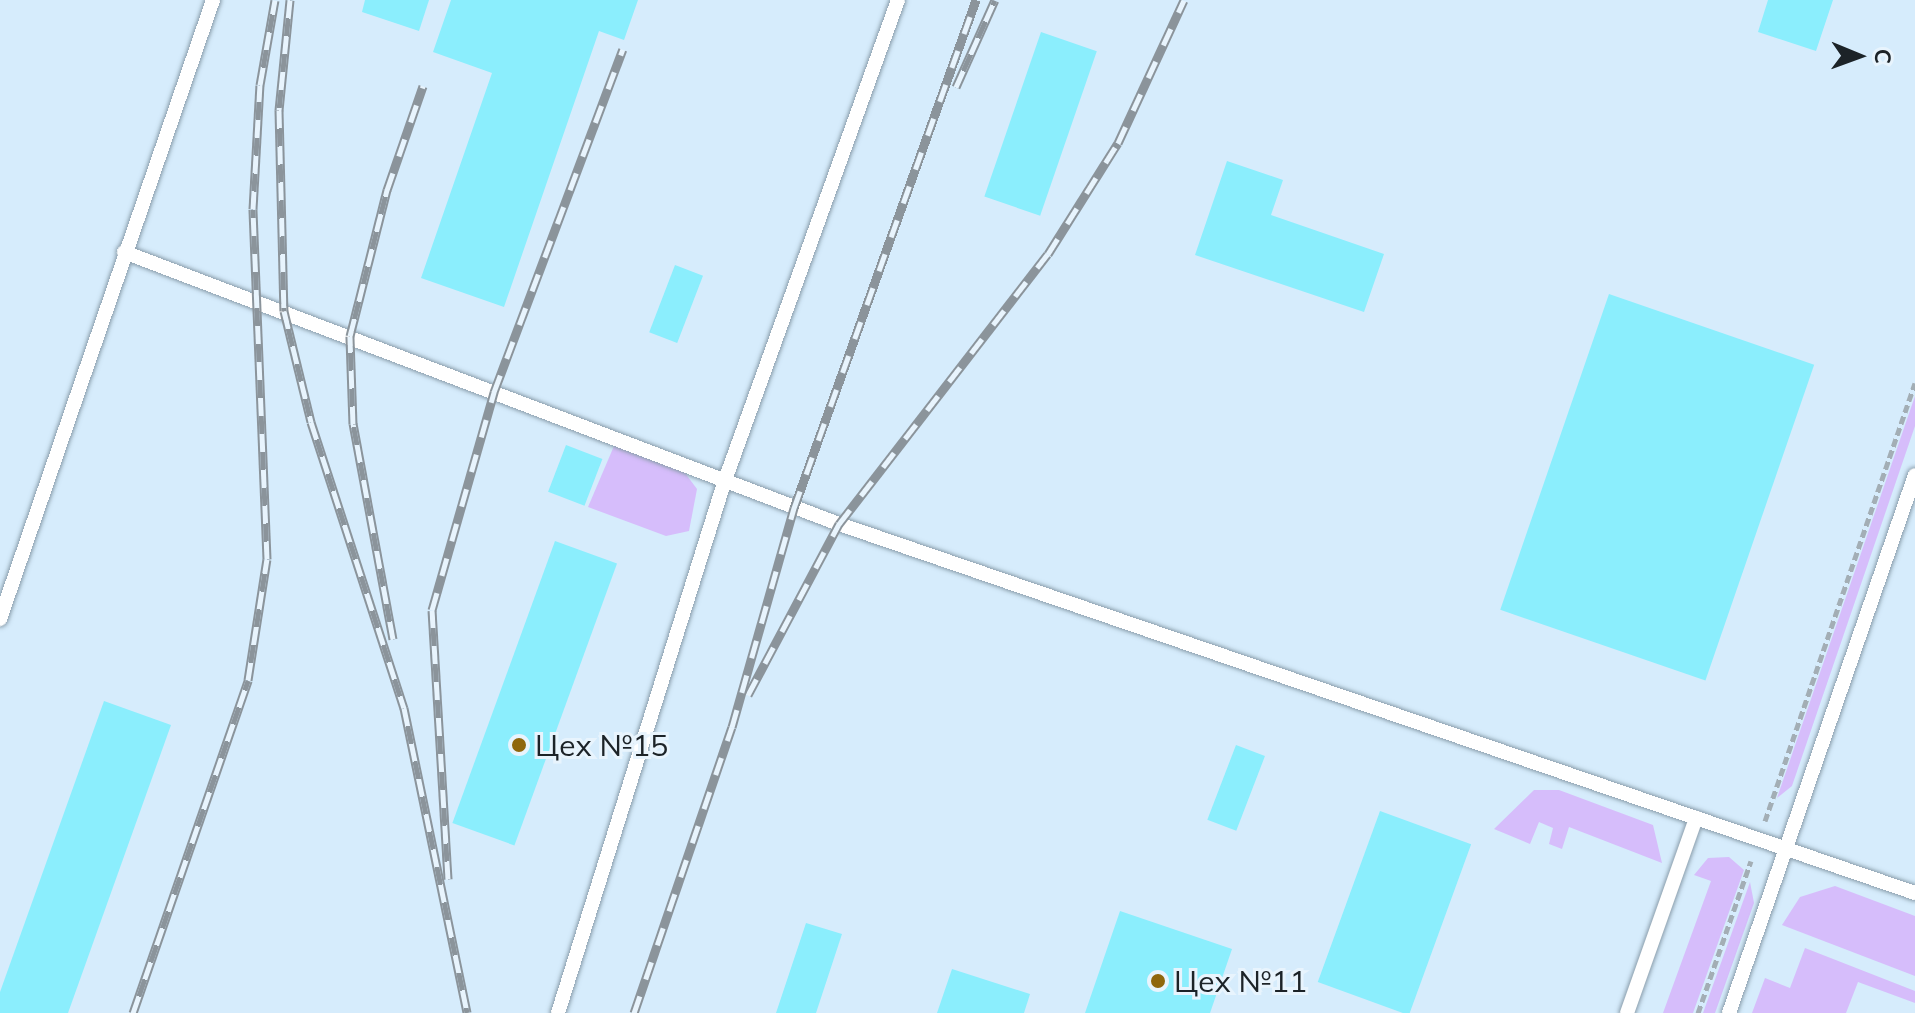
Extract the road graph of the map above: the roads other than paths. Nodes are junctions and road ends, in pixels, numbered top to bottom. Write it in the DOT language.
graph roads {
  1 [pos="213,0"];
  2 [pos="898,0"];
  3 [pos="124,252"];
  4 [pos="1915,475"];
  5 [pos="724,483"];
  6 [pos="0,619"];
  7 [pos="1696,818"];
  8 [pos="1786,848"];
  9 [pos="1915,893"];
  10 [pos="558,1013"];
  11 [pos="1627,1013"];
  12 [pos="1729,1013"];
  1 -- 3 [label="lane"];
  2 -- 5 [label="lane"];
  3 -- 5 [label="lane"];
  3 -- 6 [label="lane"];
  4 -- 8 [label="lane"];
  5 -- 7 [label="lane"];
  5 -- 10 [label="lane"];
  7 -- 8 [label="lane"];
  7 -- 11 [label="lane"];
  8 -- 9 [label="lane"];
  8 -- 12 [label="lane"];
}
